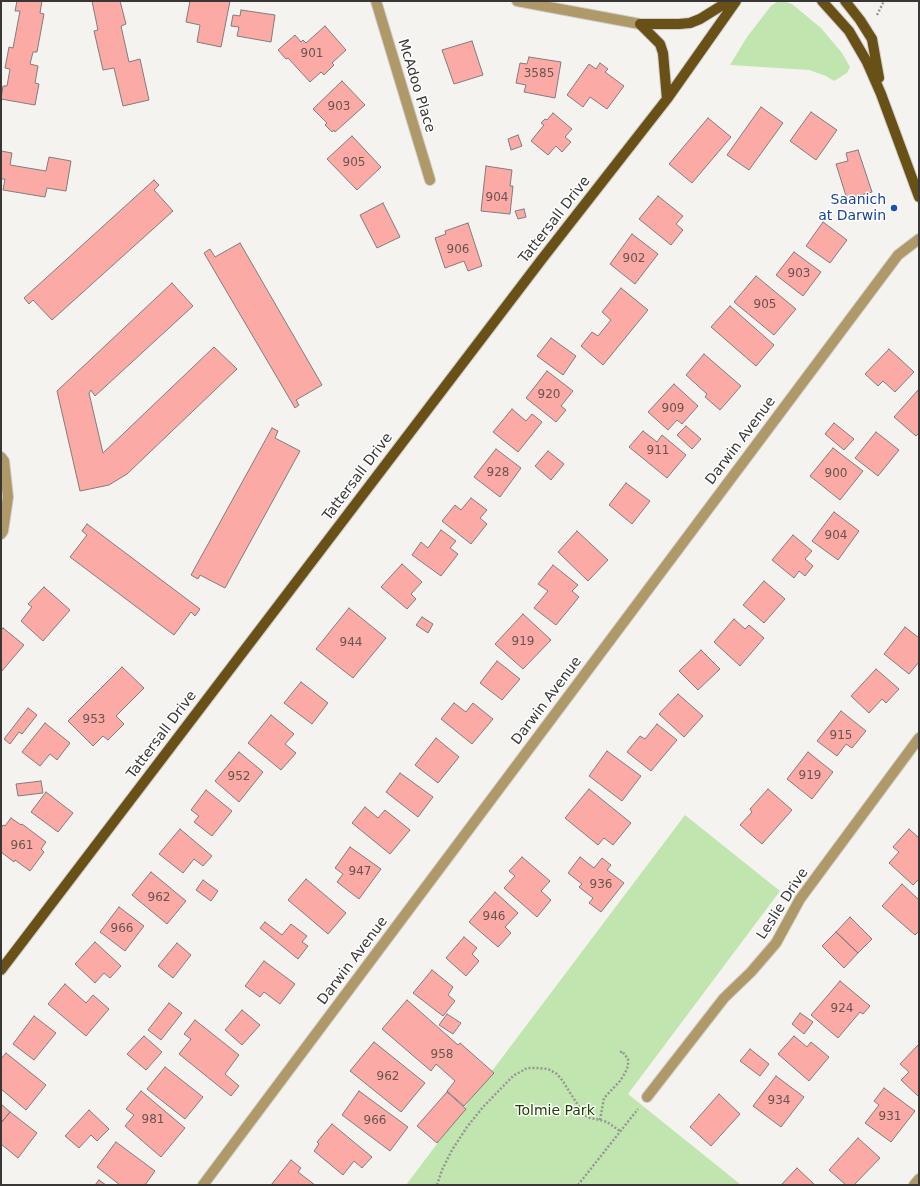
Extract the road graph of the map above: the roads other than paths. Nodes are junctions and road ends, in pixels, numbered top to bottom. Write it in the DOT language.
graph roads {
  1 [pos="376,1"];
  2 [pos="517,1"];
  3 [pos="730,1"];
  4 [pos="736,1"];
  5 [pos="822,1"];
  6 [pos="845,1"];
  7 [pos="640,24"];
  8 [pos="882,94"];
  9 [pos="667,99"];
  10 [pos="430,180"];
  11 [pos="917,185"];
  12 [pos="919,197"];
  13 [pos="919,239"];
  14 [pos="1,457"];
  15 [pos="1,534"];
  16 [pos="919,738"];
  17 [pos="1,970"];
  18 [pos="647,1098"];
  19 [pos="919,1179"];
  20 [pos="203,1185"];
  21 [pos="914,1185"];
  1 -- 10 [label="street, McAdoo Place"];
  2 -- 7 [label="street"];
  3 -- 7 [label="main road"];
  4 -- 9 [label="main road, Tattersall Drive"];
  5 -- 8 [label="main road"];
  6 -- 8 [label="main road"];
  7 -- 9 [label="main road"];
  8 -- 11 [label="main road"];
  9 -- 17 [label="main road, Tattersall Drive"];
  11 -- 12 [label="main road"];
  13 -- 20 [label="street, Darwin Avenue"];
  14 -- 15 [label="street"];
  16 -- 18 [label="street, Leslie Drive"];
  19 -- 21 [label="street"];
}
